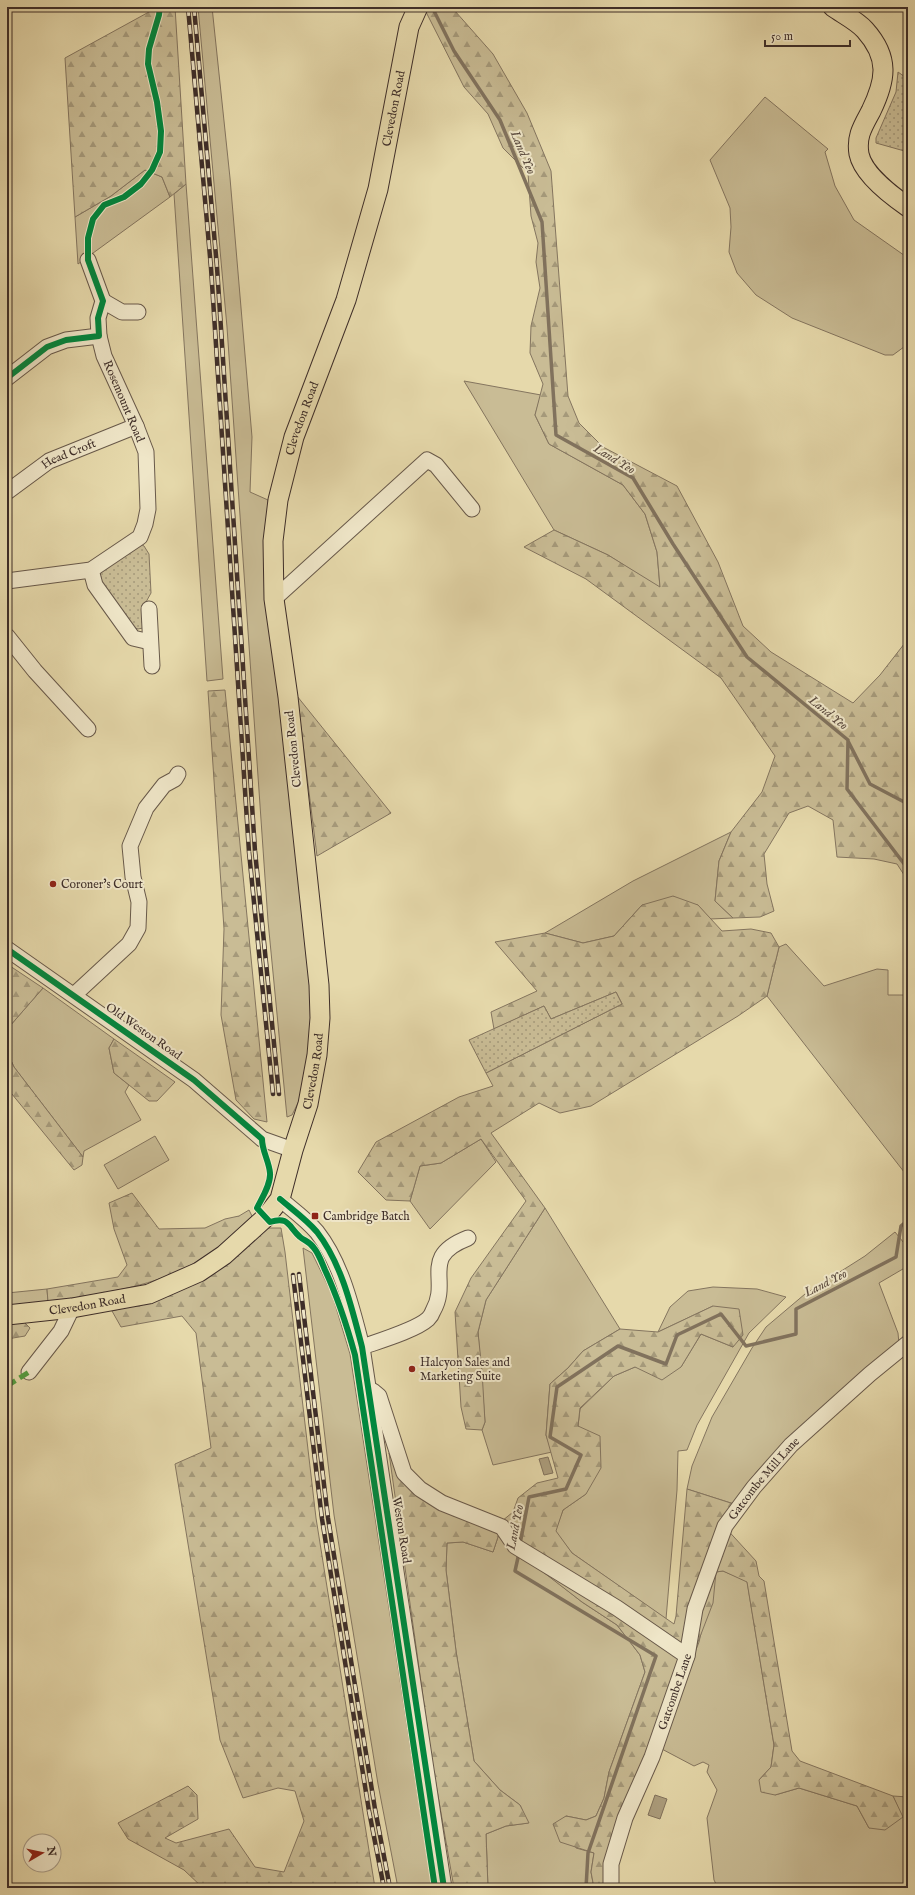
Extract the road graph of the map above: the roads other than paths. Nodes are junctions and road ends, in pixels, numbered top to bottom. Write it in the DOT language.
graph roads {
  1 [pos="418,7"];
  2 [pos="844,10"];
  3 [pos="908,207"];
  4 [pos="88,260"];
  5 [pos="103,301"];
  6 [pos="138,312"];
  7 [pos="99,336"];
  8 [pos="7,378"];
  9 [pos="136,426"];
  10 [pos="7,492"];
  11 [pos="472,509"];
  12 [pos="91,570"];
  13 [pos="7,581"];
  14 [pos="274,599"];
  15 [pos="149,609"];
  16 [pos="7,636"];
  17 [pos="150,642"];
  18 [pos="152,666"];
  19 [pos="88,728"];
  20 [pos="178,774"];
  21 [pos="7,949"];
  22 [pos="74,994"];
  23 [pos="293,1150"];
  24 [pos="280,1199"];
  25 [pos="468,1238"];
  26 [pos="72,1308"];
  27 [pos="7,1315"];
  28 [pos="908,1343"];
  29 [pos="362,1347"];
  30 [pos="29,1372"];
  31 [pos="369,1388"];
  32 [pos="687,1656"];
  33 [pos="444,1888"];
  34 [pos="611,1888"];
  1 -- 14 [label="main road, Clevedon Road"];
  2 -- 3 [label="main road"];
  4 -- 5 [label="street"];
  5 -- 6 [label="street"];
  5 -- 7 [label="street, Rosemount Road"];
  7 -- 8 [label="street"];
  7 -- 9 [label="street, Rosemount Road"];
  9 -- 10 [label="street, Head Croft"];
  9 -- 12 [label="street, Rosemount Road"];
  11 -- 14 [label="street"];
  12 -- 13 [label="street, Rosemount Road"];
  12 -- 17 [label="street"];
  14 -- 23 [label="main road, Clevedon Road"];
  15 -- 17 [label="street"];
  16 -- 19 [label="street"];
  17 -- 18 [label="street"];
  20 -- 22 [label="street"];
  21 -- 22 [label="street, Old Weston Road"];
  22 -- 23 [label="street, Old Weston Road"];
  23 -- 24 [label="main road, Clevedon Road"];
  24 -- 26 [label="main road, Clevedon Road"];
  24 -- 29 [label="street, Weston Road"];
  25 -- 29 [label="street"];
  26 -- 27 [label="main road, Clevedon Road"];
  26 -- 30 [label="street"];
  28 -- 32 [label="street, Gatcombe Mill Lane"];
  29 -- 31 [label="street, Weston Road"];
  31 -- 32 [label="street, Gatcombe Lane"];
  31 -- 33 [label="street, Weston Road"];
  32 -- 34 [label="street, Gatcombe Lane"];
}
